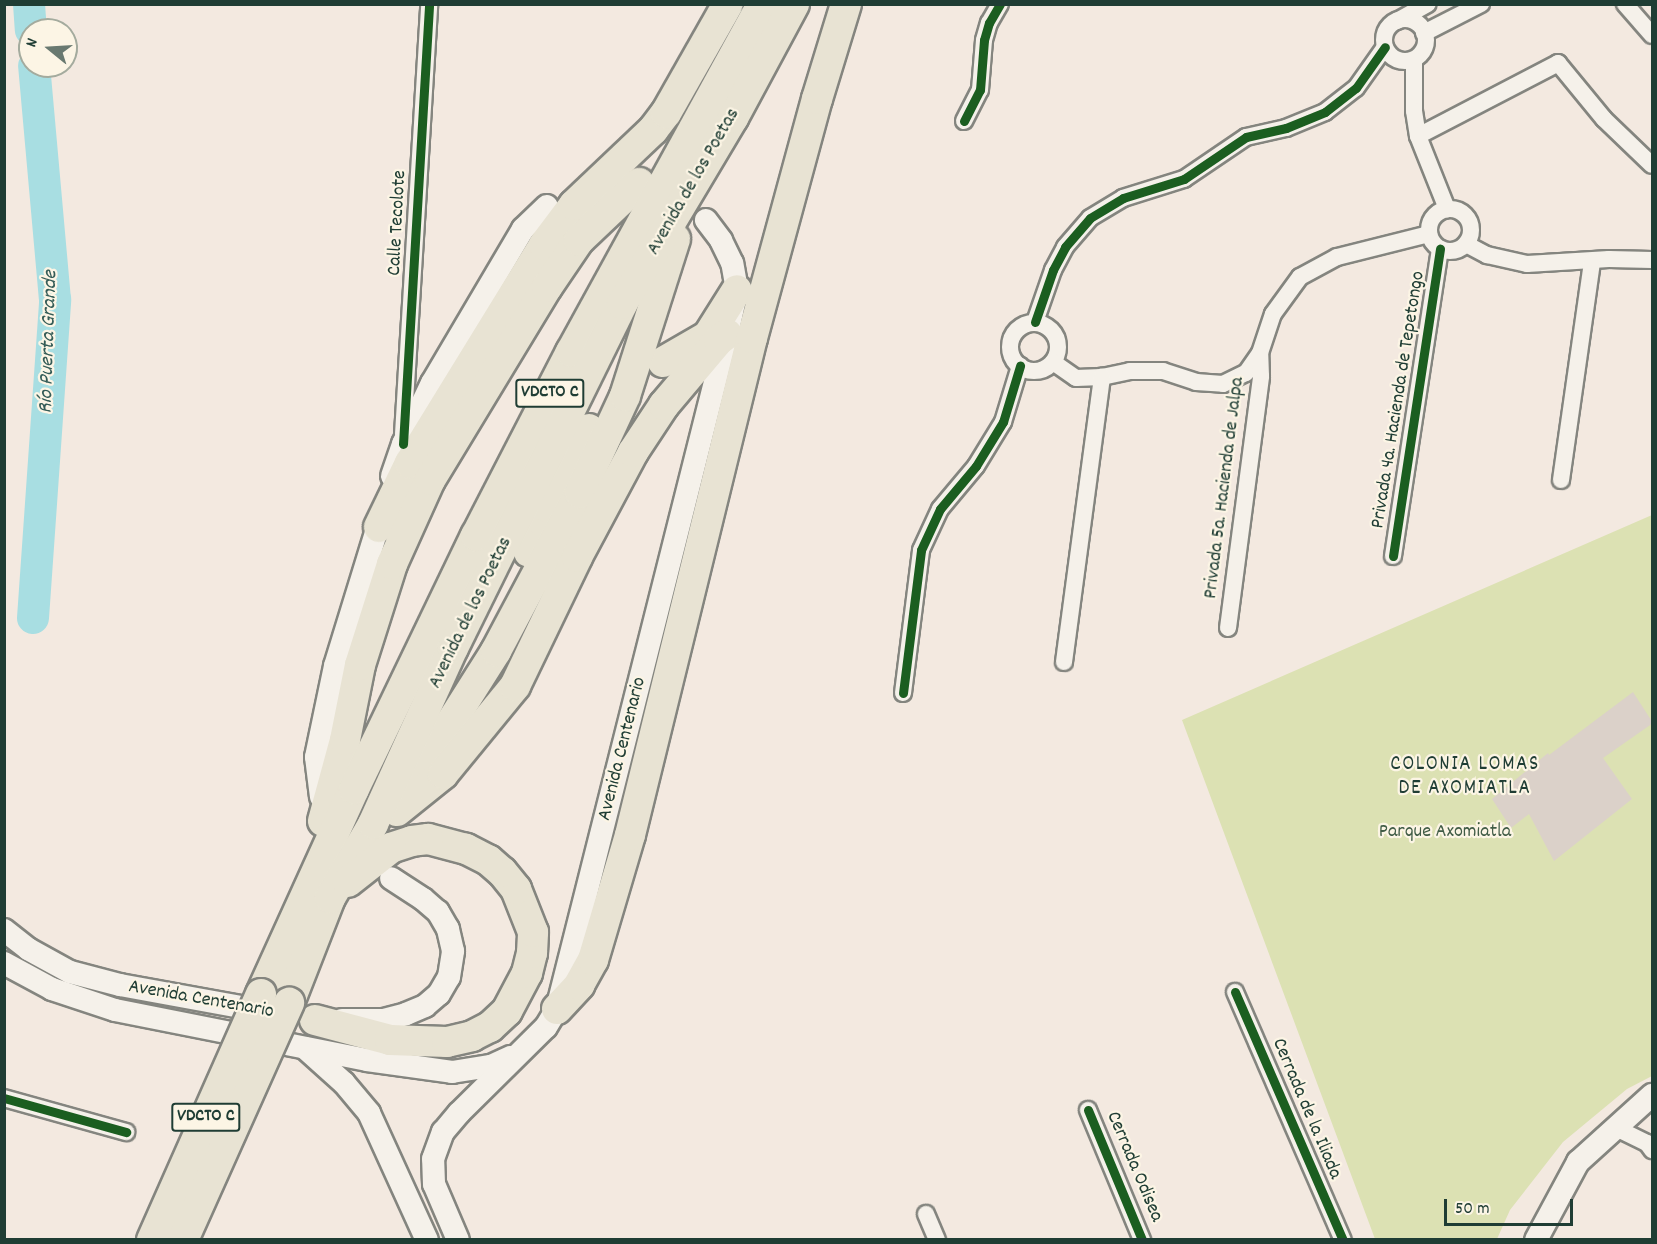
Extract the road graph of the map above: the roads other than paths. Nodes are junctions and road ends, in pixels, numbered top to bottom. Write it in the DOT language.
graph roads {
  1 [pos="429,4"];
  2 [pos="728,4"];
  3 [pos="762,4"];
  4 [pos="794,4"];
  5 [pos="846,4"];
  6 [pos="1000,4"];
  7 [pos="1428,4"];
  8 [pos="1481,4"];
  9 [pos="1625,4"];
  10 [pos="1396,21"];
  11 [pos="1425,33"];
  12 [pos="1653,35"];
  13 [pos="1385,47"];
  14 [pos="1414,60"];
  15 [pos="733,118"];
  16 [pos="964,121"];
  17 [pos="1418,136"];
  18 [pos="1653,165"];
  19 [pos="710,172"];
  20 [pos="631,183"];
  21 [pos="547,206"];
  22 [pos="1447,209"];
  23 [pos="706,220"];
  24 [pos="1429,234"];
  25 [pos="1466,244"];
  26 [pos="1440,249"];
  27 [pos="1653,260"];
  28 [pos="1592,261"];
  29 [pos="737,290"];
  30 [pos="1035,322"];
  31 [pos="727,334"];
  32 [pos="1260,353"];
  33 [pos="663,362"];
  34 [pos="1053,362"];
  35 [pos="1020,366"];
  36 [pos="1102,377"];
  37 [pos="614,395"];
  38 [pos="403,444"];
  39 [pos="1561,480"];
  40 [pos="546,507"];
  41 [pos="379,527"];
  42 [pos="1393,556"];
  43 [pos="538,573"];
  44 [pos="512,586"];
  45 [pos="537,611"];
  46 [pos="1228,628"];
  47 [pos="465,638"];
  48 [pos="674,658"];
  49 [pos="1064,662"];
  50 [pos="516,674"];
  51 [pos="903,693"];
  52 [pos="462,706"];
  53 [pos="640,712"];
  54 [pos="448,756"];
  55 [pos="321,797"];
  56 [pos="636,812"];
  57 [pos="374,824"];
  58 [pos="391,878"];
  59 [pos="330,898"];
  60 [pos="4,930"];
  61 [pos="290,931"];
  62 [pos="4,963"];
  63 [pos="1235,992"];
  64 [pos="557,1009"];
  65 [pos="315,1020"];
  66 [pos="303,1047"];
  67 [pos="520,1052"];
  68 [pos="1653,1095"];
  69 [pos="4,1098"];
  70 [pos="1088,1110"];
  71 [pos="1614,1127"];
  72 [pos="126,1132"];
  73 [pos="1653,1150"];
  74 [pos="926,1214"];
  75 [pos="152,1239"];
  76 [pos="183,1239"];
  77 [pos="427,1239"];
  78 [pos="458,1239"];
  79 [pos="937,1239"];
  80 [pos="1142,1239"];
  81 [pos="1343,1239"];
  82 [pos="1536,1239"];
  1 -- 38 [label="street, Calle Tecolote"];
  2 -- 41 [label="highway"];
  3 -- 61 [label="highway, Avenida de los Poetas / VDCTO C"];
  4 -- 15 [label="highway, Avenida de los Poetas / VDCTO C"];
  5 -- 48 [label="highway"];
  6 -- 16 [label="street"];
  7 -- 10 [label="street"];
  8 -- 11 [label="street"];
  9 -- 12 [label="street"];
  10 -- 11 [label="street"];
  10 -- 13 [label="street"];
  11 -- 14 [label="street"];
  13 -- 14 [label="street"];
  13 -- 30 [label="street"];
  14 -- 17 [label="street"];
  15 -- 19 [label="highway"];
  15 -- 47 [label="highway, Avenida de los Poetas / VDCTO C"];
  17 -- 18 [label="street"];
  17 -- 22 [label="street"];
  19 -- 43 [label="highway"];
  19 -- 45 [label="highway"];
  20 -- 61 [label="highway"];
  21 -- 38 [label="main road"];
  22 -- 24 [label="street"];
  22 -- 25 [label="street"];
  23 -- 29 [label="main road, Avenida Centenario"];
  24 -- 26 [label="street"];
  24 -- 32 [label="street"];
  25 -- 26 [label="street"];
  25 -- 28 [label="street"];
  26 -- 42 [label="street, Privada 4a. Hacienda de Tepetongo"];
  27 -- 28 [label="street"];
  28 -- 39 [label="street"];
  29 -- 31 [label="main road, Avenida Centenario"];
  29 -- 33 [label="highway"];
  30 -- 34 [label="street"];
  30 -- 35 [label="street"];
  31 -- 50 [label="highway"];
  31 -- 53 [label="main road, Avenida Centenario"];
  32 -- 36 [label="street"];
  32 -- 46 [label="street, Privada 5a. Hacienda de Jalpa"];
  34 -- 35 [label="street"];
  34 -- 36 [label="street"];
  35 -- 51 [label="street"];
  36 -- 49 [label="street"];
  37 -- 40 [label="highway"];
  38 -- 41 [label="main road"];
  40 -- 44 [label="highway"];
  40 -- 47 [label="highway"];
  41 -- 55 [label="main road"];
  43 -- 44 [label="highway"];
  43 -- 52 [label="highway"];
  44 -- 52 [label="highway"];
  45 -- 50 [label="highway"];
  45 -- 54 [label="highway"];
  47 -- 57 [label="highway, VDCTO C"];
  48 -- 53 [label="highway"];
  48 -- 56 [label="highway"];
  50 -- 54 [label="highway"];
  52 -- 57 [label="highway"];
  53 -- 56 [label="highway"];
  53 -- 64 [label="main road, Avenida Centenario"];
  54 -- 57 [label="highway"];
  56 -- 64 [label="highway"];
  57 -- 59 [label="highway, VDCTO C"];
  58 -- 65 [label="main road, Avenida Centenario"];
  59 -- 65 [label="highway"];
  59 -- 76 [label="highway, VDCTO C, bridge"];
  60 -- 65 [label="main road, Avenida Centenario"];
  61 -- 75 [label="highway, Avenida de los Poetas / VDCTO C, bridge"];
  62 -- 66 [label="main road, Avenida Centenario"];
  63 -- 81 [label="street, Cerrada de la Iliada"];
  64 -- 67 [label="main road, Avenida Centenario"];
  66 -- 67 [label="main road, Avenida Centenario"];
  66 -- 77 [label="main road"];
  67 -- 78 [label="main road, Avenida Centenario"];
  68 -- 71 [label="main road"];
  69 -- 72 [label="street"];
  70 -- 80 [label="street, Cerrada Odisea"];
  71 -- 73 [label="street"];
  71 -- 82 [label="main road"];
  74 -- 79 [label="street"];
}
